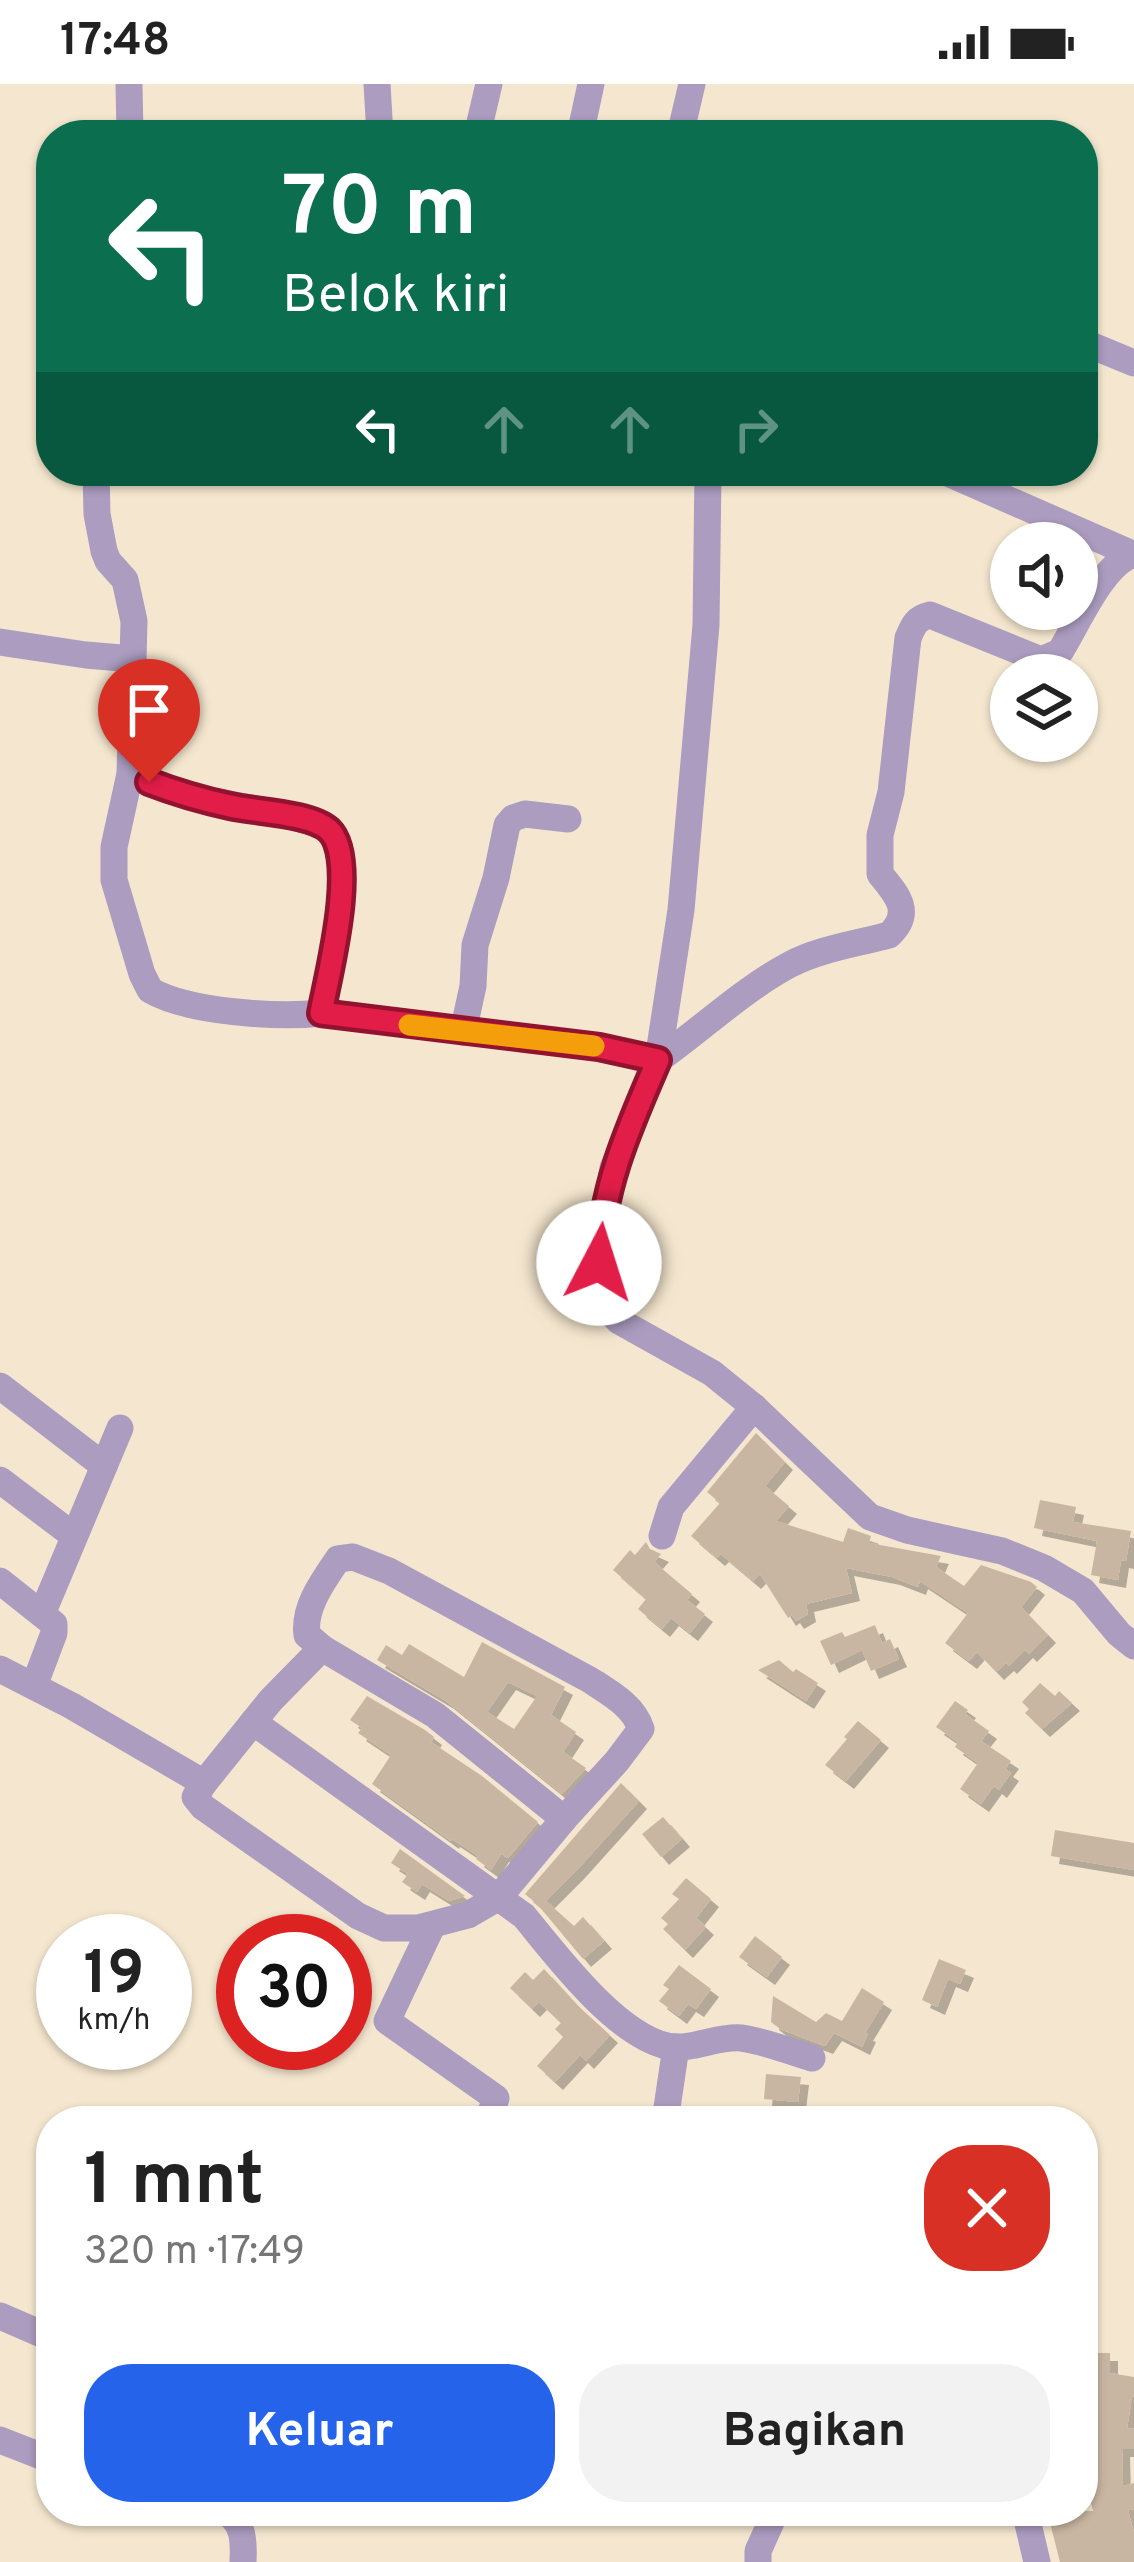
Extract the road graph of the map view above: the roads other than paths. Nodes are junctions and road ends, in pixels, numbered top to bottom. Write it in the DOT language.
graph roads {
  1 [pos="129,84"];
  2 [pos="377,84"];
  3 [pos="489,84"];
  4 [pos="591,84"];
  5 [pos="692,84"];
  6 [pos="130,120"];
  7 [pos="379,120"];
  8 [pos="481,120"];
  9 [pos="583,120"];
  10 [pos="684,120"];
  11 [pos="1098,349"];
  12 [pos="1134,363"];
  13 [pos="96,486"];
  14 [pos="708,486"];
  15 [pos="978,486"];
  16 [pos="1132,554"];
  17 [pos="0,642"];
  18 [pos="133,659"];
  19 [pos="130,774"];
  20 [pos="568,819"];
  21 [pos="321,1013"];
  22 [pos="463,1032"];
  23 [pos="658,1060"];
  24 [pos="0,1386"];
  25 [pos="754,1407"];
  26 [pos="120,1428"];
  27 [pos="104,1466"];
  28 [pos="0,1480"];
  29 [pos="74,1536"];
  30 [pos="662,1536"];
  31 [pos="0,1581"];
  32 [pos="42,1613"];
  33 [pos="1134,1646"];
  34 [pos="322,1648"];
  35 [pos="0,1669"];
  36 [pos="34,1686"];
  37 [pos="253,1722"];
  38 [pos="204,1783"];
  39 [pos="564,1819"];
  40 [pos="500,1897"];
  41 [pos="431,1926"];
  42 [pos="676,2047"];
  43 [pos="812,2058"];
  44 [pos="493,2106"];
  45 [pos="667,2106"];
  46 [pos="0,2316"];
  47 [pos="36,2332"];
  48 [pos="0,2440"];
  49 [pos="36,2454"];
  50 [pos="240,2526"];
  51 [pos="769,2526"];
  52 [pos="1029,2526"];
  53 [pos="243,2562"];
  54 [pos="758,2562"];
  55 [pos="1037,2562"];
  1 -- 6 [label="street"];
  2 -- 7 [label="street"];
  3 -- 8 [label="street"];
  4 -- 9 [label="street"];
  5 -- 10 [label="street"];
  11 -- 12 [label="street"];
  13 -- 18 [label="street"];
  14 -- 23 [label="street"];
  15 -- 16 [label="street"];
  16 -- 23 [label="street"];
  17 -- 18 [label="street"];
  18 -- 19 [label="street"];
  19 -- 21 [label="street"];
  19 -- 21 [label="street"];
  20 -- 22 [label="street"];
  21 -- 22 [label="street"];
  22 -- 23 [label="street"];
  23 -- 25 [label="street"];
  24 -- 27 [label="street"];
  25 -- 30 [label="street"];
  25 -- 33 [label="street"];
  26 -- 27 [label="street"];
  27 -- 29 [label="street"];
  28 -- 29 [label="street"];
  29 -- 32 [label="street"];
  31 -- 32 [label="street"];
  32 -- 36 [label="street"];
  34 -- 37 [label="street"];
  34 -- 39 [label="street"];
  34 -- 39 [label="street"];
  35 -- 36 [label="street"];
  36 -- 38 [label="street"];
  37 -- 38 [label="street"];
  37 -- 40 [label="street"];
  38 -- 41 [label="street"];
  39 -- 40 [label="street"];
  40 -- 41 [label="street"];
  40 -- 42 [label="street"];
  41 -- 44 [label="street"];
  42 -- 43 [label="street"];
  42 -- 45 [label="street"];
  46 -- 47 [label="street"];
  48 -- 49 [label="street"];
  50 -- 53 [label="street"];
  51 -- 54 [label="street"];
  52 -- 55 [label="street"];
}
